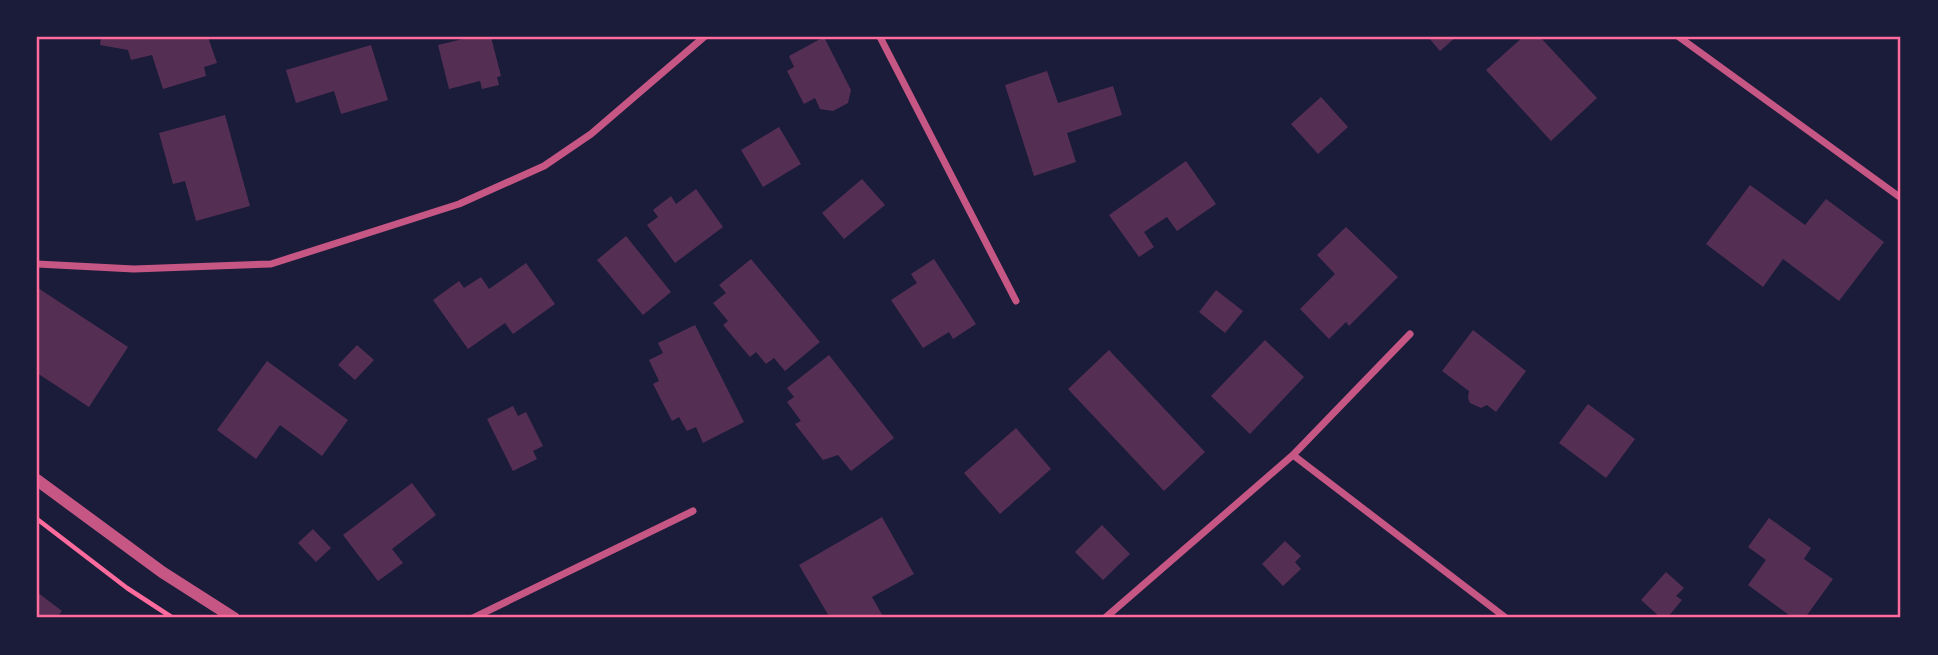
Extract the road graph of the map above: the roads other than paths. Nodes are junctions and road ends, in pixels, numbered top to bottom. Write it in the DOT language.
graph roads {
  1 [pos="704,37"];
  2 [pos="880,37"];
  3 [pos="1679,37"];
  4 [pos="1901,198"];
  5 [pos="37,264"];
  6 [pos="1016,301"];
  7 [pos="1410,334"];
  8 [pos="1293,454"];
  9 [pos="37,480"];
  10 [pos="693,511"];
  11 [pos="234,618"];
  12 [pos="473,618"];
  13 [pos="1105,618"];
  14 [pos="1506,618"];
  1 -- 5 [label="street"];
  2 -- 6 [label="street"];
  3 -- 4 [label="street"];
  7 -- 8 [label="street"];
  8 -- 13 [label="street"];
  8 -- 14 [label="street"];
  9 -- 11 [label="street"];
  10 -- 12 [label="street"];
}
